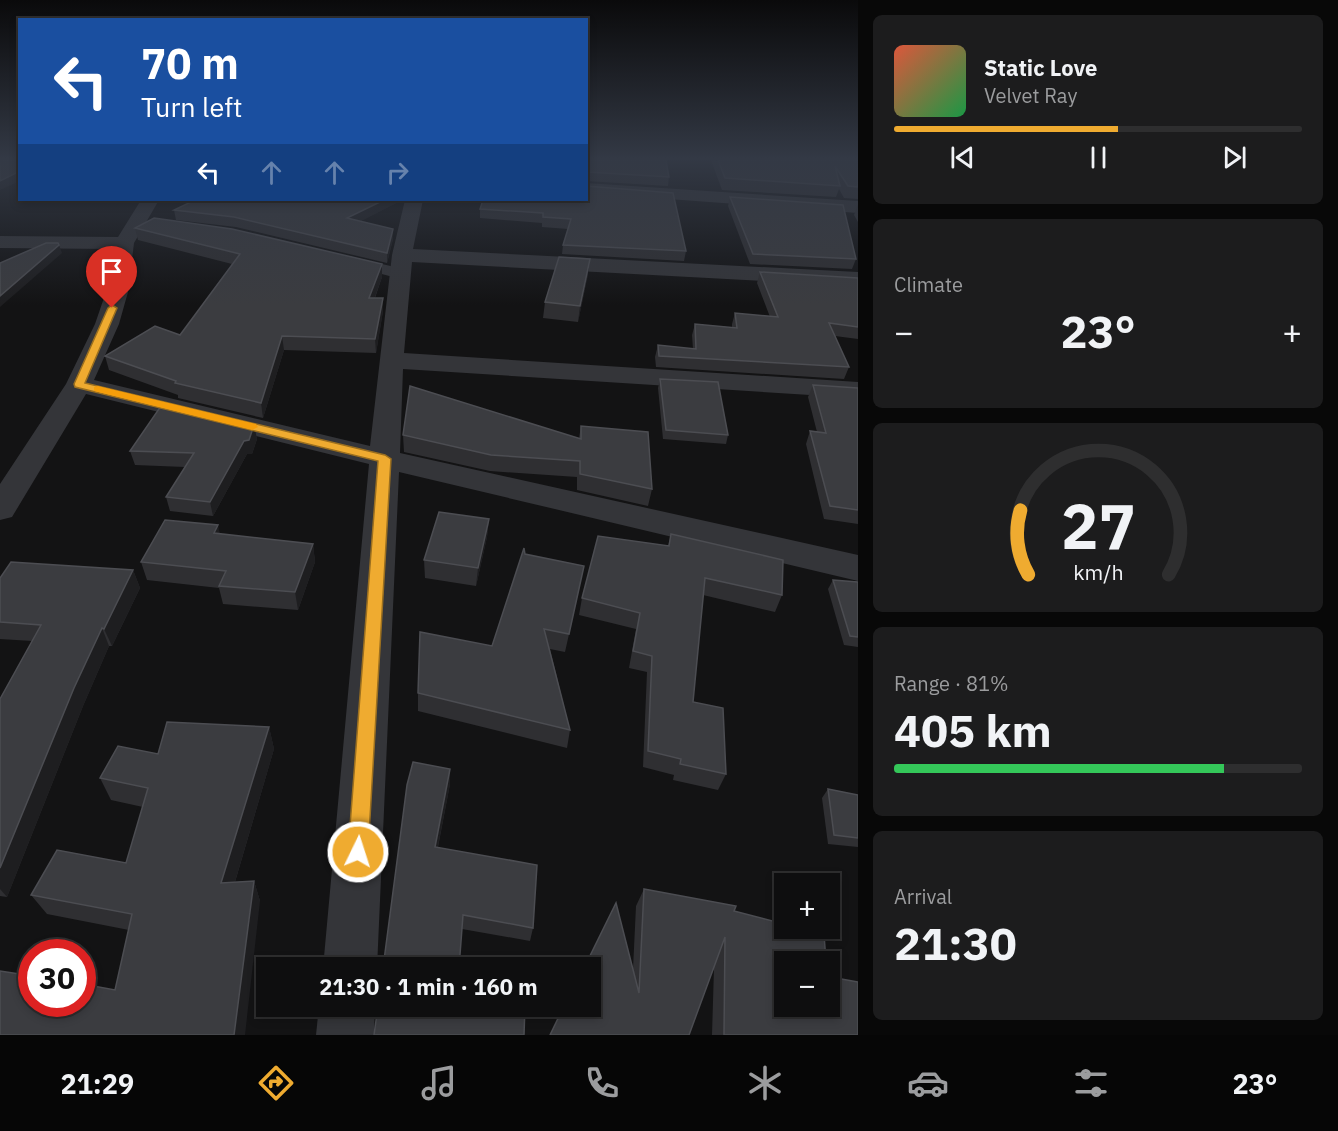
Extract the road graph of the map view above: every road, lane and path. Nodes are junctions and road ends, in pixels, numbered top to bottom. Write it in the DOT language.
graph roads {
  1 [pos="145,208"];
  2 [pos="412,208"];
  3 [pos="155,224"];
  4 [pos="129,232"];
  5 [pos="0,242"];
  6 [pos="334,257"];
  7 [pos="402,264"];
  8 [pos="858,279"];
  9 [pos="391,360"];
  10 [pos="79,384"];
  11 [pos="858,390"];
  12 [pos="385,459"];
  13 [pos="0,509"];
  14 [pos="858,568"];
  15 [pos="351,957"];
  16 [pos="346,1017"];
  17 [pos="345,1035"];
  1 -- 4 [label="street"];
  2 -- 7 [label="street"];
  3 -- 4 [label="lane"];
  4 -- 5 [label="street"];
  4 -- 10 [label="street"];
  6 -- 7 [label="lane"];
  7 -- 8 [label="street"];
  7 -- 9 [label="street"];
  9 -- 11 [label="street"];
  9 -- 12 [label="street"];
  10 -- 12 [label="street"];
  10 -- 13 [label="street"];
  12 -- 14 [label="street"];
  12 -- 15 [label="street"];
  16 -- 17 [label="street"];
}
